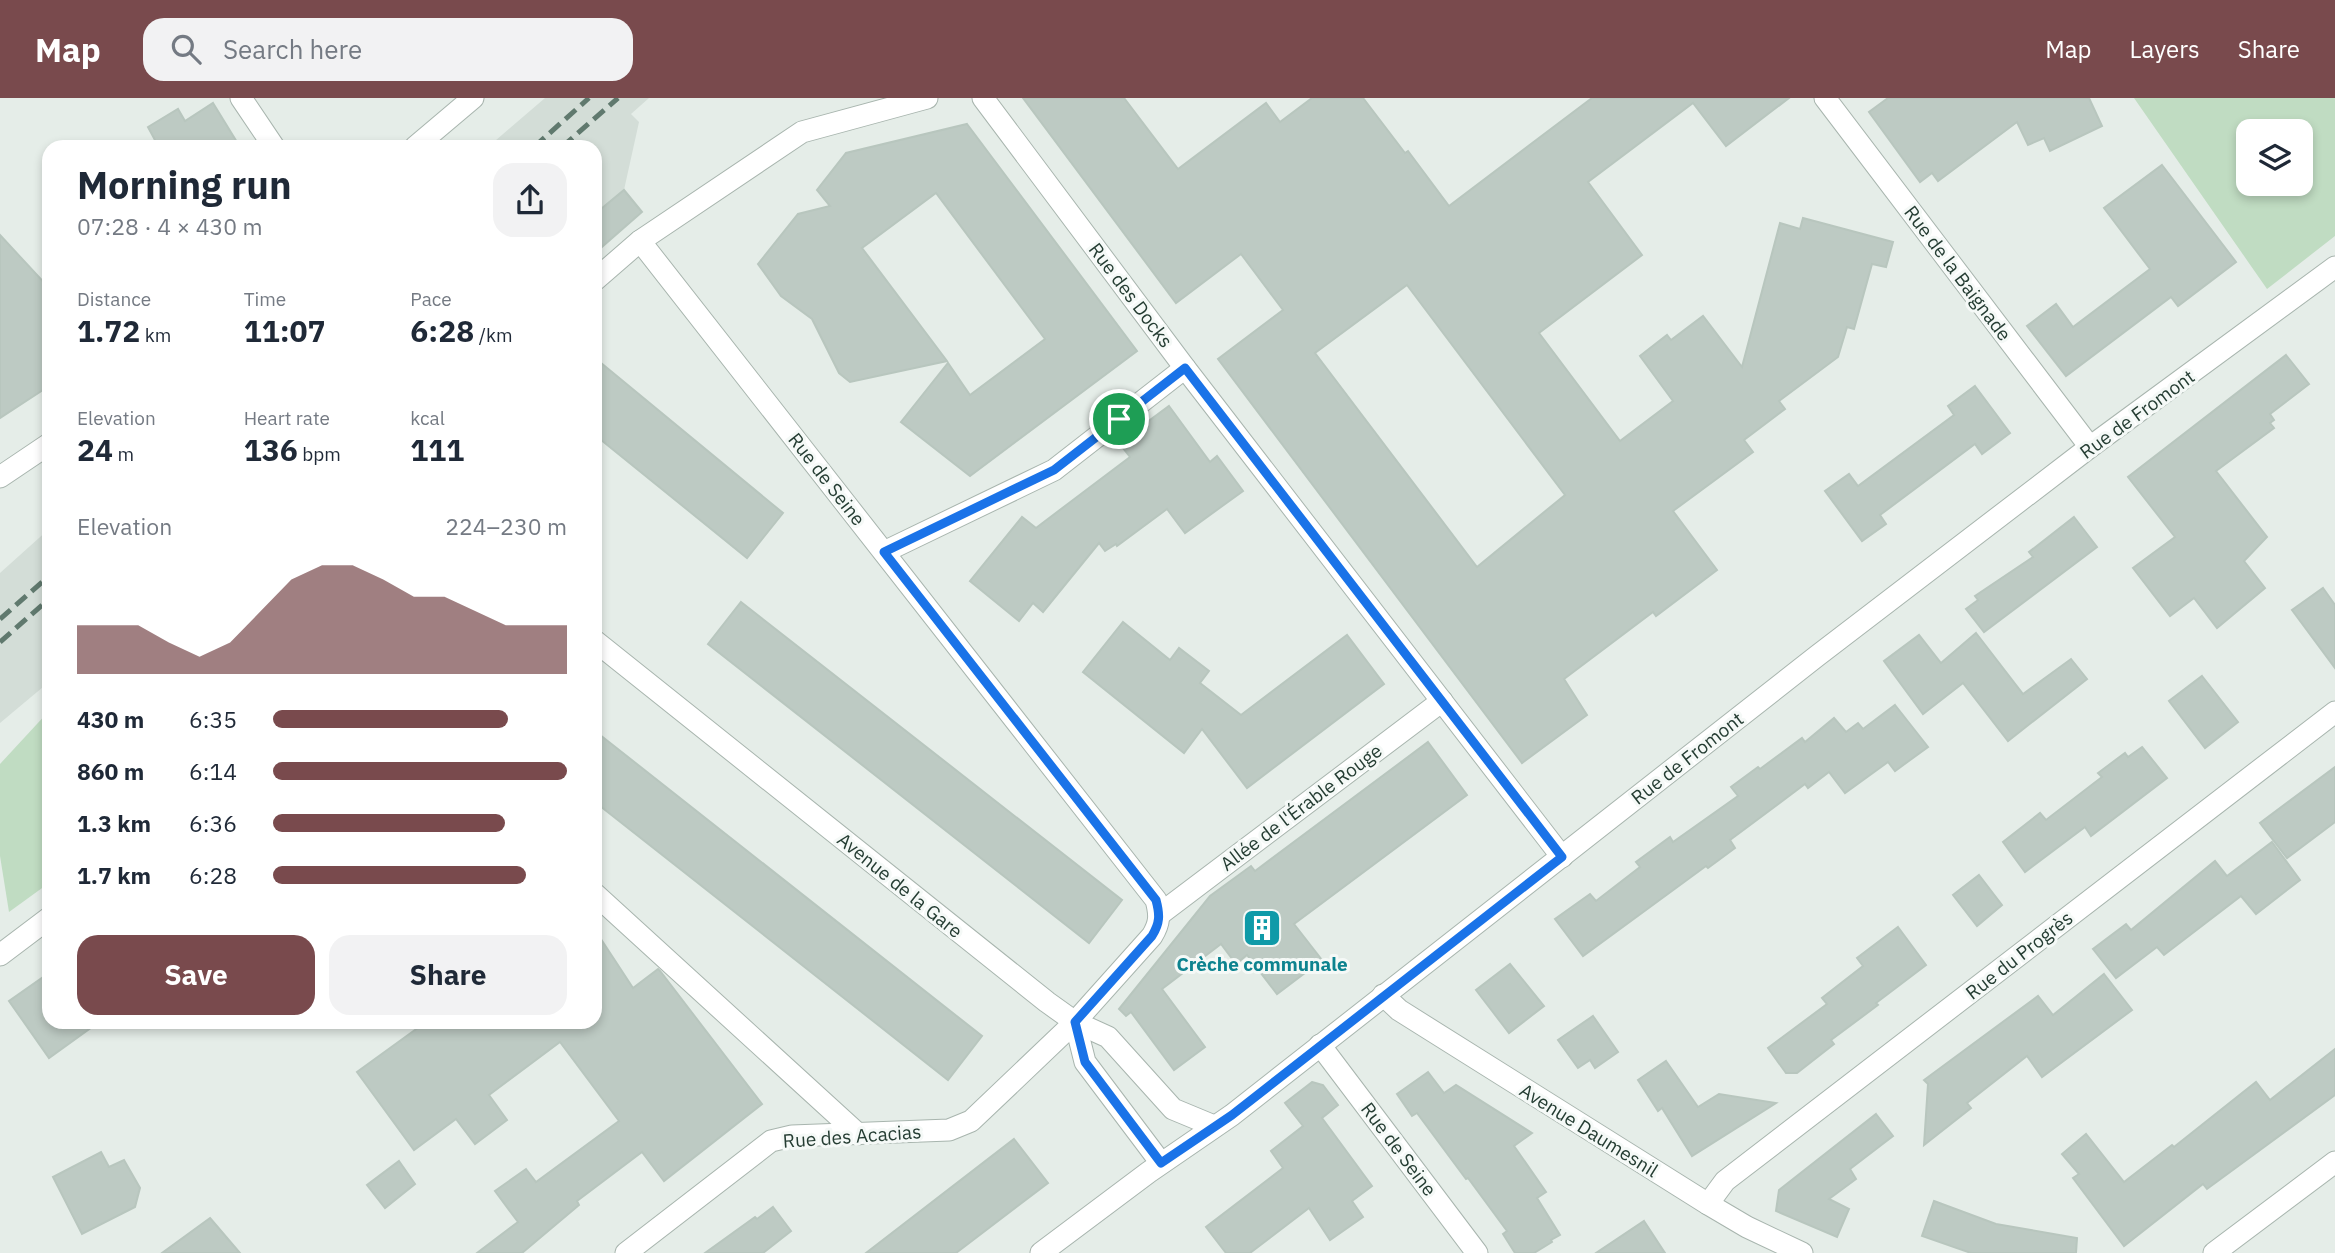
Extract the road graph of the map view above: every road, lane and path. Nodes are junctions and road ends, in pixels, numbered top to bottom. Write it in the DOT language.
graph roads {
  1 [pos="241,98"];
  2 [pos="473,98"];
  3 [pos="928,98"];
  4 [pos="983,98"];
  5 [pos="1825,98"];
  6 [pos="269,140"];
  7 [pos="423,140"];
  8 [pos="640,241"];
  9 [pos="2335,267"];
  10 [pos="602,274"];
  11 [pos="1185,368"];
  12 [pos="2090,447"];
  13 [pos="42,449"];
  14 [pos="0,477"];
  15 [pos="884,552"];
  16 [pos="602,647"];
  17 [pos="1442,701"];
  18 [pos="2335,712"];
  19 [pos="1562,857"];
  20 [pos="602,900"];
  21 [pos="1160,914"];
  22 [pos="42,923"];
  23 [pos="0,954"];
  24 [pos="1383,995"];
  25 [pos="1075,1022"];
  26 [pos="1320,1045"];
  27 [pos="1214,1126"];
  28 [pos="858,1134"];
  29 [pos="2335,1162"];
  30 [pos="1161,1163"];
  31 [pos="1708,1204"];
  32 [pos="626,1253"];
  33 [pos="1041,1253"];
  34 [pos="1478,1253"];
  35 [pos="1802,1253"];
  36 [pos="2214,1253"];
  1 -- 6 [label="street"];
  2 -- 7 [label="street"];
  3 -- 8 [label="street"];
  4 -- 11 [label="street, Rue des Docks"];
  5 -- 12 [label="street, Rue de la Baignade"];
  8 -- 10 [label="street"];
  8 -- 15 [label="street, Rue de Seine"];
  9 -- 12 [label="street, Rue de Fromont"];
  11 -- 15 [label="street"];
  11 -- 17 [label="street, Rue des Docks"];
  12 -- 19 [label="street, Rue de Fromont"];
  13 -- 14 [label="street"];
  15 -- 21 [label="street, Rue de Seine"];
  16 -- 25 [label="street, Avenue de la Gare"];
  17 -- 19 [label="street, Rue des Docks"];
  17 -- 21 [label="street, Allée de l'Érable Rouge"];
  18 -- 31 [label="street, Rue du Progrès"];
  19 -- 24 [label="street, Rue de Fromont"];
  20 -- 28 [label="street"];
  21 -- 25 [label="street"];
  22 -- 23 [label="street"];
  24 -- 26 [label="street, Rue de Fromont"];
  24 -- 31 [label="street, Avenue Daumesnil"];
  25 -- 27 [label="street"];
  25 -- 28 [label="street, Rue des Acacias"];
  25 -- 30 [label="street"];
  26 -- 27 [label="street, Rue de Fromont"];
  26 -- 34 [label="street, Rue de Seine"];
  27 -- 30 [label="street, Rue de Fromont"];
  28 -- 32 [label="street, Rue des Acacias"];
  29 -- 36 [label="street"];
  30 -- 33 [label="street, Rue de Fromont"];
  31 -- 35 [label="street, Avenue Daumesnil"];
}
